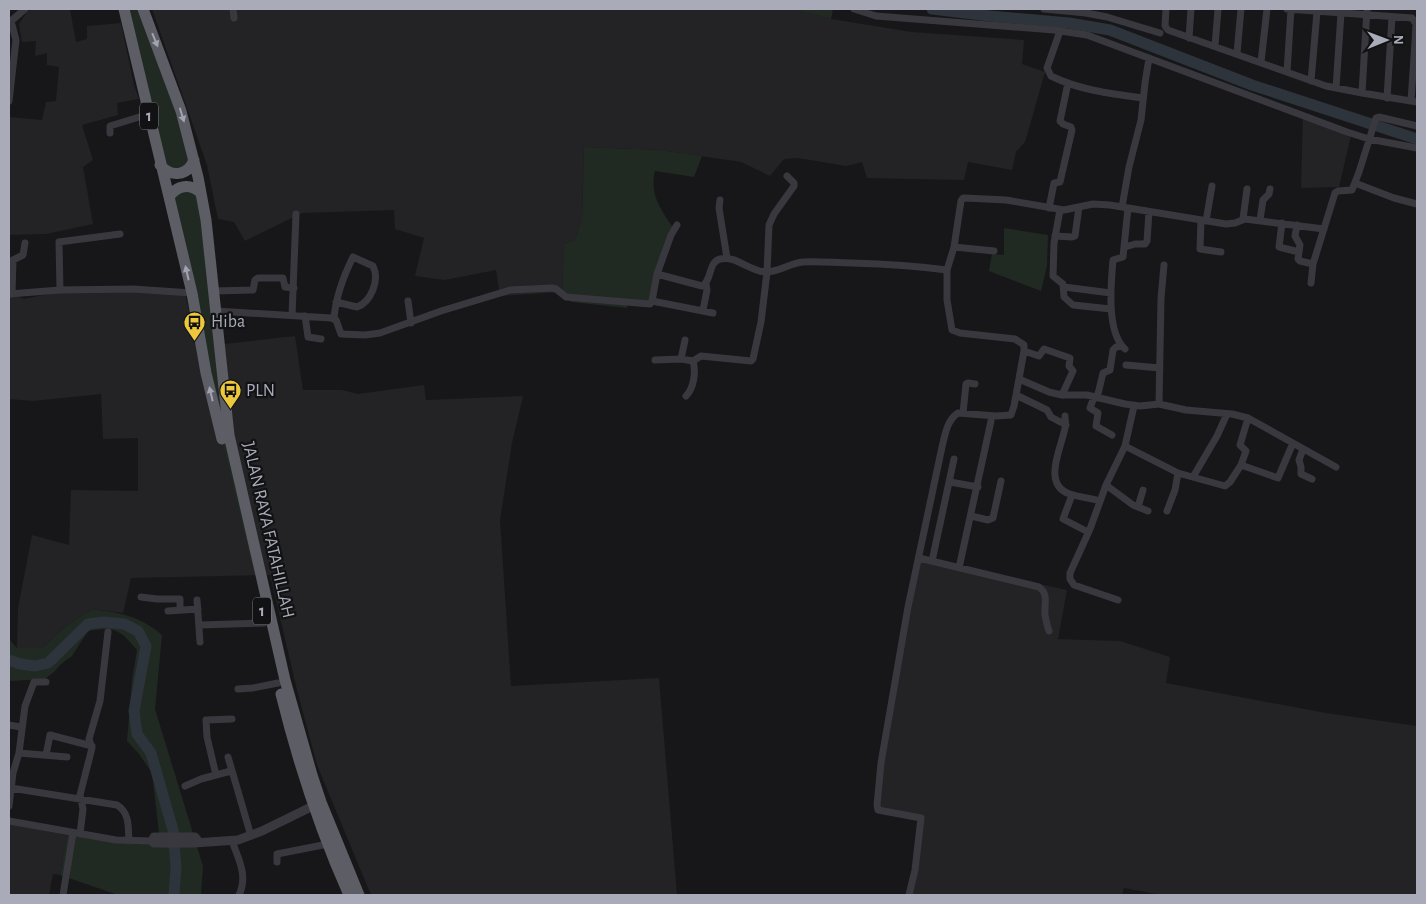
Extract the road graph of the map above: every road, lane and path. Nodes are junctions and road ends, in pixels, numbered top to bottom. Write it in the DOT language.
graph roads {
  1 [pos="25,9"];
  2 [pos="124,9"];
  3 [pos="142,9"];
  4 [pos="233,9"];
  5 [pos="854,9"];
  6 [pos="1044,9"];
  7 [pos="1166,9"];
  8 [pos="1191,9"];
  9 [pos="1218,9"];
  10 [pos="1241,9"];
  11 [pos="1267,9"];
  12 [pos="1287,9"];
  13 [pos="1291,9"];
  14 [pos="1317,12"];
  15 [pos="1366,12"];
  16 [pos="1341,13"];
  17 [pos="1392,17"];
  18 [pos="234,18"];
  19 [pos="1060,31"];
  20 [pos="1160,33"];
  21 [pos="1189,38"];
  22 [pos="1416,42"];
  23 [pos="1215,46"];
  24 [pos="1237,54"];
  25 [pos="1150,58"];
  26 [pos="1261,62"];
  27 [pos="1287,72"];
  28 [pos="1311,80"];
  29 [pos="1068,83"];
  30 [pos="1336,88"];
  31 [pos="1362,93"];
  32 [pos="1143,98"];
  33 [pos="1387,98"];
  34 [pos="9,101"];
  35 [pos="1414,101"];
  36 [pos="149,114"];
  37 [pos="1417,126"];
  38 [pos="110,133"];
  39 [pos="1370,137"];
  40 [pos="1417,148"];
  41 [pos="194,160"];
  42 [pos="160,165"];
  43 [pos="787,176"];
  44 [pos="1355,183"];
  45 [pos="1212,186"];
  46 [pos="1247,189"];
  47 [pos="1270,189"];
  48 [pos="201,193"];
  49 [pos="169,197"];
  50 [pos="720,200"];
  51 [pos="1417,204"];
  52 [pos="1049,208"];
  53 [pos="1079,208"];
  54 [pos="1125,208"];
  55 [pos="1060,210"];
  56 [pos="1149,212"];
  57 [pos="296,214"];
  58 [pos="1243,219"];
  59 [pos="1204,220"];
  60 [pos="1260,220"];
  61 [pos="1282,223"];
  62 [pos="677,225"];
  63 [pos="1297,225"];
  64 [pos="1324,228"];
  65 [pos="120,234"];
  66 [pos="1055,236"];
  67 [pos="25,243"];
  68 [pos="1125,246"];
  69 [pos="954,247"];
  70 [pos="994,251"];
  71 [pos="1221,252"];
  72 [pos="1299,252"];
  73 [pos="727,258"];
  74 [pos="1313,264"];
  75 [pos="1164,265"];
  76 [pos="947,270"];
  77 [pos="767,272"];
  78 [pos="657,274"];
  79 [pos="1311,283"];
  80 [pos="706,284"];
  81 [pos="1064,287"];
  82 [pos="294,288"];
  83 [pos="60,290"];
  84 [pos="214,291"];
  85 [pos="192,293"];
  86 [pos="1111,293"];
  87 [pos="10,294"];
  88 [pos="408,301"];
  89 [pos="652,301"];
  90 [pos="336,302"];
  91 [pos="1111,309"];
  92 [pos="703,310"];
  93 [pos="216,311"];
  94 [pos="713,312"];
  95 [pos="292,316"];
  96 [pos="305,316"];
  97 [pos="334,318"];
  98 [pos="411,322"];
  99 [pos="321,339"];
  100 [pos="685,340"];
  101 [pos="1024,351"];
  102 [pos="681,359"];
  103 [pos="655,360"];
  104 [pos="694,361"];
  105 [pos="1126,365"];
  106 [pos="1160,368"];
  107 [pos="1018,379"];
  108 [pos="975,384"];
  109 [pos="1016,395"];
  110 [pos="686,396"];
  111 [pos="1062,396"];
  112 [pos="1095,398"];
  113 [pos="1159,404"];
  114 [pos="1134,406"];
  115 [pos="963,413"];
  116 [pos="1228,414"];
  117 [pos="1248,418"];
  118 [pos="992,421"];
  119 [pos="1112,435"];
  120 [pos="1294,443"];
  121 [pos="1125,446"];
  122 [pos="1302,449"];
  123 [pos="954,459"];
  124 [pos="1241,465"];
  125 [pos="1336,467"];
  126 [pos="1178,473"];
  127 [pos="1193,477"];
  128 [pos="1312,479"];
  129 [pos="1001,481"];
  130 [pos="950,482"];
  131 [pos="1106,485"];
  132 [pos="978,487"];
  133 [pos="1143,490"];
  134 [pos="1072,494"];
  135 [pos="1100,501"];
  136 [pos="1138,507"];
  137 [pos="1148,510"];
  138 [pos="1167,511"];
  139 [pos="971,516"];
  140 [pos="1088,532"];
  141 [pos="919,558"];
  142 [pos="254,561"];
  143 [pos="932,561"];
  144 [pos="959,568"];
  145 [pos="141,597"];
  146 [pos="197,600"];
  147 [pos="1118,600"];
  148 [pos="180,610"];
  149 [pos="198,610"];
  150 [pos="168,611"];
  151 [pos="264,623"];
  152 [pos="200,626"];
  153 [pos="1049,631"];
  154 [pos="108,632"];
  155 [pos="200,642"];
  156 [pos="46,682"];
  157 [pos="278,682"];
  158 [pos="238,689"];
  159 [pos="232,719"];
  160 [pos="9,724"];
  161 [pos="21,727"];
  162 [pos="92,746"];
  163 [pos="19,753"];
  164 [pos="46,755"];
  165 [pos="67,757"];
  166 [pos="228,757"];
  167 [pos="231,771"];
  168 [pos="216,775"];
  169 [pos="185,786"];
  170 [pos="11,788"];
  171 [pos="81,800"];
  172 [pos="9,806"];
  173 [pos="313,806"];
  174 [pos="9,821"];
  175 [pos="76,833"];
  176 [pos="251,836"];
  177 [pos="153,840"];
  178 [pos="129,841"];
  179 [pos="232,841"];
  180 [pos="328,844"];
  181 [pos="277,862"];
  182 [pos="63,894"];
  183 [pos="72,895"];
  184 [pos="239,895"];
  185 [pos="349,895"];
  186 [pos="359,895"];
  187 [pos="910,895"];
  1 -- 34 [label="street"];
  2 -- 36 [label="highway, 1"];
  3 -- 41 [label="highway, 1, one-way"];
  4 -- 18 [label="street"];
  5 -- 19 [label="street"];
  6 -- 20 [label="street"];
  7 -- 21 [label="street"];
  8 -- 21 [label="street"];
  9 -- 23 [label="street"];
  10 -- 24 [label="street"];
  11 -- 26 [label="street"];
  12 -- 13 [label="street"];
  13 -- 14 [label="street"];
  13 -- 27 [label="street"];
  14 -- 16 [label="street"];
  14 -- 28 [label="street"];
  15 -- 16 [label="street"];
  15 -- 17 [label="street"];
  15 -- 31 [label="street"];
  16 -- 30 [label="street"];
  17 -- 22 [label="street"];
  17 -- 33 [label="street"];
  19 -- 25 [label="street"];
  19 -- 29 [label="street"];
  21 -- 23 [label="street"];
  22 -- 35 [label="street"];
  23 -- 24 [label="street"];
  24 -- 26 [label="street"];
  25 -- 32 [label="street"];
  25 -- 39 [label="street"];
  26 -- 27 [label="street"];
  27 -- 28 [label="street"];
  28 -- 30 [label="street"];
  29 -- 32 [label="street"];
  29 -- 52 [label="street"];
  30 -- 31 [label="street"];
  31 -- 33 [label="street"];
  32 -- 54 [label="street"];
  33 -- 35 [label="street"];
  36 -- 38 [label="street"];
  36 -- 42 [label="highway, 1"];
  37 -- 39 [label="street"];
  39 -- 40 [label="street"];
  39 -- 44 [label="street"];
  41 -- 42 [label="highway"];
  41 -- 48 [label="highway, JALAN RAYA FATAHILLAH / 1"];
  42 -- 49 [label="highway, JALAN RAYA FATAHILLAH / 1"];
  43 -- 77 [label="street"];
  44 -- 51 [label="street"];
  44 -- 64 [label="street"];
  45 -- 59 [label="street"];
  46 -- 58 [label="street"];
  47 -- 60 [label="street"];
  48 -- 49 [label="highway"];
  48 -- 84 [label="highway, JALAN RAYA FATAHILLAH / 1"];
  85 -- 49 [label="highway, JALAN RAYA FATAHILLAH / 1, one-way"];
  50 -- 73 [label="street"];
  52 -- 55 [label="street"];
  52 -- 69 [label="street"];
  53 -- 54 [label="street"];
  53 -- 55 [label="street"];
  53 -- 66 [label="street"];
  54 -- 56 [label="street"];
  54 -- 68 [label="street"];
  55 -- 66 [label="street"];
  56 -- 59 [label="street"];
  56 -- 68 [label="street"];
  57 -- 82 [label="street"];
  58 -- 59 [label="street"];
  58 -- 60 [label="street"];
  59 -- 71 [label="street"];
  60 -- 61 [label="street"];
  61 -- 63 [label="street"];
  61 -- 72 [label="street"];
  62 -- 78 [label="street"];
  63 -- 64 [label="street"];
  63 -- 72 [label="street"];
  64 -- 74 [label="street"];
  65 -- 83 [label="street"];
  66 -- 81 [label="street"];
  67 -- 87 [label="street"];
  68 -- 86 [label="street"];
  69 -- 70 [label="street"];
  69 -- 76 [label="street"];
  72 -- 74 [label="street"];
  73 -- 77 [label="street"];
  73 -- 80 [label="street"];
  74 -- 79 [label="street"];
  75 -- 106 [label="street"];
  76 -- 77 [label="street"];
  76 -- 101 [label="street"];
  77 -- 104 [label="street"];
  78 -- 80 [label="street"];
  78 -- 89 [label="street"];
  80 -- 92 [label="street"];
  81 -- 86 [label="street"];
  81 -- 91 [label="street"];
  82 -- 84 [label="street"];
  82 -- 95 [label="street"];
  83 -- 85 [label="street"];
  83 -- 87 [label="street"];
  84 -- 93 [label="highway, JALAN RAYA FATAHILLAH / 1"];
  142 -- 85 [label="highway, JALAN RAYA FATAHILLAH / 1, one-way"];
  86 -- 91 [label="street"];
  88 -- 98 [label="street"];
  89 -- 92 [label="street"];
  89 -- 98 [label="street"];
  90 -- 90 [label="street"];
  90 -- 97 [label="street"];
  91 -- 112 [label="street"];
  92 -- 94 [label="street"];
  93 -- 95 [label="street"];
  93 -- 142 [label="highway, JALAN RAYA FATAHILLAH / 1"];
  95 -- 96 [label="street"];
  96 -- 97 [label="street"];
  96 -- 99 [label="street"];
  97 -- 98 [label="street"];
  100 -- 102 [label="street"];
  101 -- 107 [label="street"];
  101 -- 111 [label="street"];
  102 -- 103 [label="street"];
  102 -- 104 [label="street"];
  104 -- 110 [label="street"];
  105 -- 106 [label="street"];
  106 -- 113 [label="street"];
  107 -- 109 [label="street"];
  107 -- 111 [label="street"];
  108 -- 115 [label="street"];
  109 -- 115 [label="street"];
  109 -- 134 [label="street"];
  111 -- 112 [label="street"];
  112 -- 114 [label="street"];
  112 -- 119 [label="street"];
  113 -- 114 [label="street"];
  113 -- 116 [label="street"];
  114 -- 121 [label="street"];
  115 -- 141 [label="street"];
  116 -- 117 [label="street"];
  116 -- 127 [label="street"];
  117 -- 120 [label="street"];
  117 -- 124 [label="street"];
  118 -- 132 [label="street"];
  120 -- 122 [label="street"];
  120 -- 124 [label="street"];
  121 -- 126 [label="street"];
  121 -- 131 [label="street"];
  122 -- 125 [label="street"];
  122 -- 128 [label="street"];
  123 -- 130 [label="street"];
  124 -- 127 [label="street"];
  126 -- 127 [label="street"];
  126 -- 138 [label="street"];
  129 -- 139 [label="street"];
  130 -- 132 [label="street"];
  130 -- 143 [label="street"];
  131 -- 135 [label="street"];
  131 -- 136 [label="street"];
  132 -- 139 [label="street"];
  133 -- 136 [label="street"];
  134 -- 135 [label="street"];
  134 -- 140 [label="street"];
  135 -- 140 [label="street"];
  136 -- 137 [label="street"];
  139 -- 144 [label="street"];
  140 -- 147 [label="street"];
  141 -- 143 [label="street"];
  141 -- 187 [label="street"];
  142 -- 151 [label="highway, JALAN RAYA FATAHILLAH / 1"];
  142 -- 186 [label="highway, JALAN RAYA FATAHILLAH / 1"];
  143 -- 144 [label="street"];
  144 -- 153 [label="street"];
  145 -- 148 [label="street"];
  146 -- 149 [label="street"];
  148 -- 149 [label="street"];
  148 -- 150 [label="street"];
  149 -- 152 [label="street"];
  151 -- 152 [label="street"];
  151 -- 157 [label="highway, JALAN RAYA FATAHILLAH / 1"];
  152 -- 155 [label="street"];
  154 -- 162 [label="street"];
  156 -- 161 [label="street"];
  157 -- 158 [label="street"];
  157 -- 173 [label="highway, JALAN RAYA FATAHILLAH / 1"];
  159 -- 168 [label="street"];
  160 -- 161 [label="street"];
  161 -- 163 [label="street"];
  162 -- 164 [label="street"];
  162 -- 171 [label="street"];
  163 -- 164 [label="street"];
  163 -- 170 [label="street"];
  164 -- 165 [label="street"];
  166 -- 167 [label="street"];
  167 -- 168 [label="street"];
  167 -- 176 [label="street"];
  168 -- 169 [label="street"];
  170 -- 171 [label="street"];
  170 -- 172 [label="street"];
  171 -- 175 [label="street"];
  171 -- 178 [label="street"];
  173 -- 176 [label="street"];
  173 -- 180 [label="highway, JALAN RAYA FATAHILLAH / 1"];
  174 -- 175 [label="street"];
  175 -- 178 [label="street"];
  175 -- 182 [label="street"];
  176 -- 179 [label="street"];
  177 -- 178 [label="street"];
  177 -- 179 [label="street"];
  179 -- 184 [label="street"];
  180 -- 181 [label="street"];
  180 -- 185 [label="highway, JALAN RAYA FATAHILLAH / 1"];
  182 -- 183 [label="street"];
}
